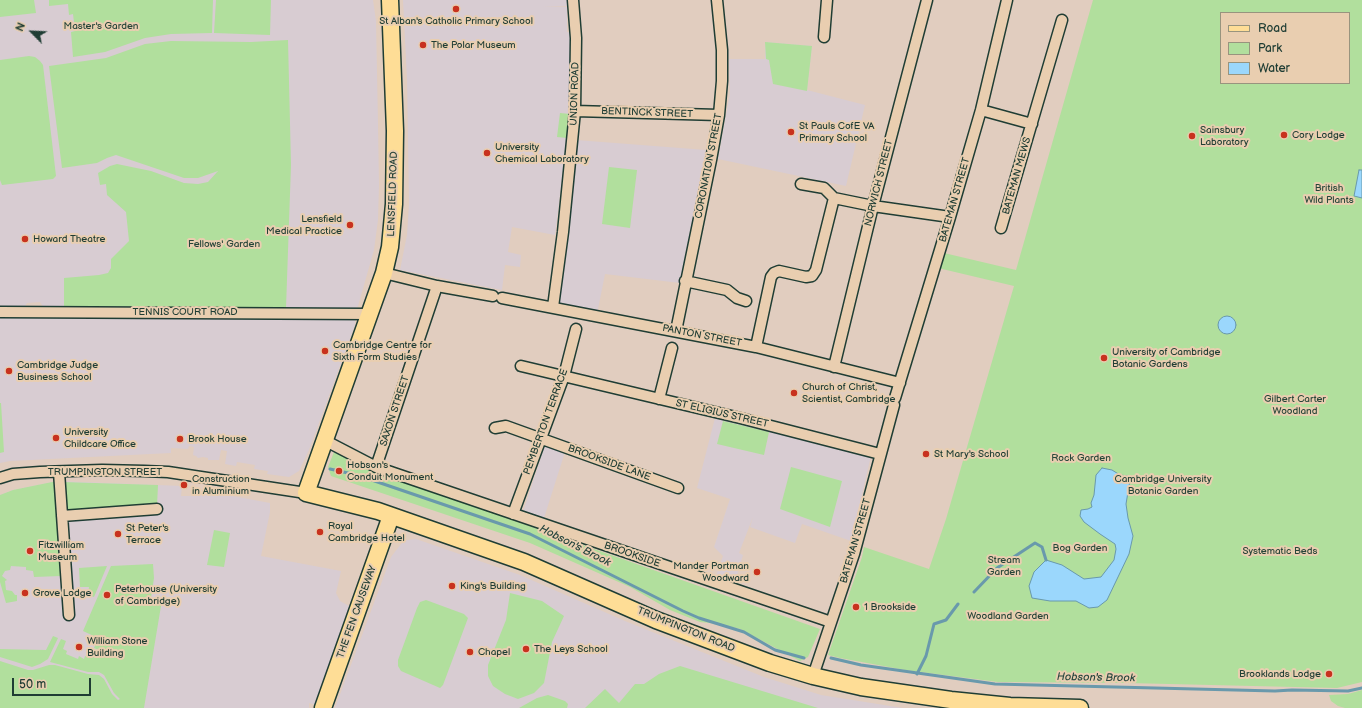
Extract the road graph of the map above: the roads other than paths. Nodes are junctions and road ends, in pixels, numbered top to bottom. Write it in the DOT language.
graph roads {
  1 [pos="390,0"];
  2 [pos="573,0"];
  3 [pos="717,0"];
  4 [pos="827,0"];
  5 [pos="928,0"];
  6 [pos="1007,0"];
  7 [pos="1062,20"];
  8 [pos="824,37"];
  9 [pos="981,110"];
  10 [pos="575,111"];
  11 [pos="719,115"];
  12 [pos="1032,124"];
  13 [pos="801,184"];
  14 [pos="834,198"];
  15 [pos="873,206"];
  16 [pos="950,217"];
  17 [pos="1001,228"];
  18 [pos="384,273"];
  19 [pos="685,281"];
  20 [pos="437,286"];
  21 [pos="746,301"];
  22 [pos="552,307"];
  23 [pos="0,312"];
  24 [pos="370,314"];
  25 [pos="576,329"];
  26 [pos="676,331"];
  27 [pos="756,347"];
  28 [pos="672,348"];
  29 [pos="521,366"];
  30 [pos="834,367"];
  31 [pos="564,376"];
  32 [pos="900,383"];
  33 [pos="660,400"];
  34 [pos="495,428"];
  35 [pos="540,438"];
  36 [pos="324,440"];
  37 [pos="880,454"];
  38 [pos="376,467"];
  39 [pos="59,472"];
  40 [pos="0,478"];
  41 [pos="678,488"];
  42 [pos="306,493"];
  43 [pos="157,509"];
  44 [pos="513,514"];
  45 [pos="62,516"];
  46 [pos="391,516"];
  47 [pos="68,615"];
  48 [pos="831,622"];
  49 [pos="813,676"];
  50 [pos="323,708"];
  51 [pos="1080,708"];
  1 -- 18 [label="main road, LENSFIELD ROAD"];
  2 -- 10 [label="street, UNION ROAD"];
  3 -- 11 [label="street, CORONATION STREET"];
  4 -- 8 [label="street"];
  5 -- 15 [label="street, NORWICH STREET"];
  6 -- 9 [label="street, BATEMAN STREET"];
  7 -- 12 [label="street, BATEMAN MEWS"];
  9 -- 12 [label="street, BATEMAN MEWS"];
  9 -- 16 [label="street, BATEMAN STREET"];
  10 -- 11 [label="street, BENTINCK STREET"];
  10 -- 22 [label="street, UNION ROAD"];
  11 -- 19 [label="street, CORONATION STREET"];
  12 -- 17 [label="street, BATEMAN MEWS"];
  13 -- 14 [label="street"];
  14 -- 15 [label="street"];
  14 -- 27 [label="street"];
  15 -- 16 [label="street"];
  15 -- 30 [label="street, NORWICH STREET"];
  16 -- 32 [label="street, BATEMAN STREET"];
  18 -- 20 [label="street, PANTON STREET"];
  18 -- 24 [label="main road, LENSFIELD ROAD"];
  19 -- 21 [label="street"];
  19 -- 26 [label="street, CORONATION STREET"];
  20 -- 22 [label="street, PANTON STREET"];
  20 -- 38 [label="street, SAXON STREET"];
  22 -- 26 [label="street, PANTON STREET"];
  23 -- 24 [label="street, TENNIS COURT ROAD"];
  24 -- 36 [label="main road, LENSFIELD ROAD"];
  25 -- 31 [label="street, PEMBERTON TERRACE"];
  26 -- 27 [label="street, PANTON STREET"];
  27 -- 30 [label="street, PANTON STREET"];
  28 -- 33 [label="street"];
  29 -- 31 [label="street, ST ELIGIUS STREET"];
  30 -- 32 [label="street, PANTON STREET"];
  31 -- 33 [label="street, ST ELIGIUS STREET"];
  31 -- 35 [label="street, PEMBERTON TERRACE"];
  32 -- 37 [label="street, BATEMAN STREET"];
  33 -- 37 [label="street, ST ELIGIUS STREET"];
  34 -- 35 [label="street, BROOKSIDE LANE"];
  35 -- 41 [label="street, BROOKSIDE LANE"];
  35 -- 44 [label="street, PEMBERTON TERRACE"];
  36 -- 38 [label="street, BROOKSIDE"];
  36 -- 42 [label="main road, LENSFIELD ROAD"];
  37 -- 48 [label="street, BATEMAN STREET"];
  38 -- 44 [label="street, BROOKSIDE"];
  39 -- 40 [label="street, TRUMPINGTON STREET"];
  39 -- 42 [label="street, TRUMPINGTON STREET"];
  39 -- 45 [label="street"];
  42 -- 46 [label="main road, TRUMPINGTON ROAD"];
  43 -- 45 [label="street"];
  44 -- 48 [label="street, BROOKSIDE"];
  45 -- 47 [label="street"];
  46 -- 49 [label="main road, TRUMPINGTON ROAD"];
  46 -- 50 [label="main road, THE FEN CAUSEWAY"];
  48 -- 49 [label="street, BATEMAN STREET"];
  49 -- 51 [label="main road, TRUMPINGTON ROAD"];
}
